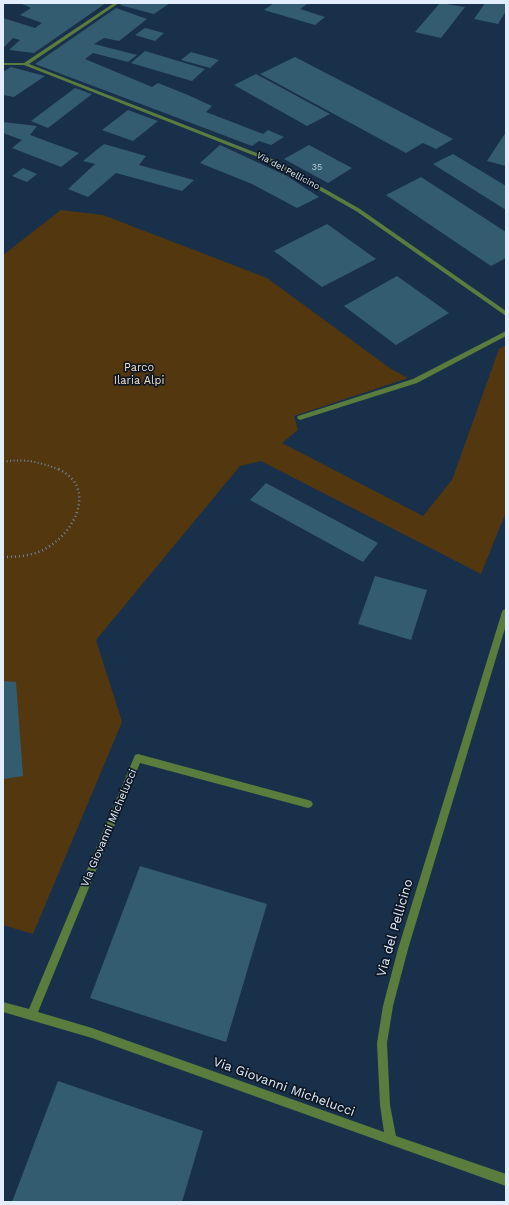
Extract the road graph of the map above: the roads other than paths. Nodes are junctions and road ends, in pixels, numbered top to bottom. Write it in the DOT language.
graph roads {
  1 [pos="117,3"];
  2 [pos="3,64"];
  3 [pos="25,64"];
  4 [pos="506,314"];
  5 [pos="506,333"];
  6 [pos="300,418"];
  7 [pos="506,612"];
  8 [pos="308,804"];
  9 [pos="3,1007"];
  10 [pos="31,1016"];
  11 [pos="391,1140"];
  12 [pos="506,1180"];
  1 -- 3 [label="street"];
  2 -- 3 [label="street"];
  3 -- 4 [label="street, Via del Pellicino"];
  5 -- 6 [label="street"];
  7 -- 11 [label="street, Via del Pellicino"];
  8 -- 10 [label="street, Via Giovanni Michelucci"];
  9 -- 10 [label="street, Via Giovanni Michelucci"];
  10 -- 11 [label="street, Via Giovanni Michelucci"];
  11 -- 12 [label="street"];
}
